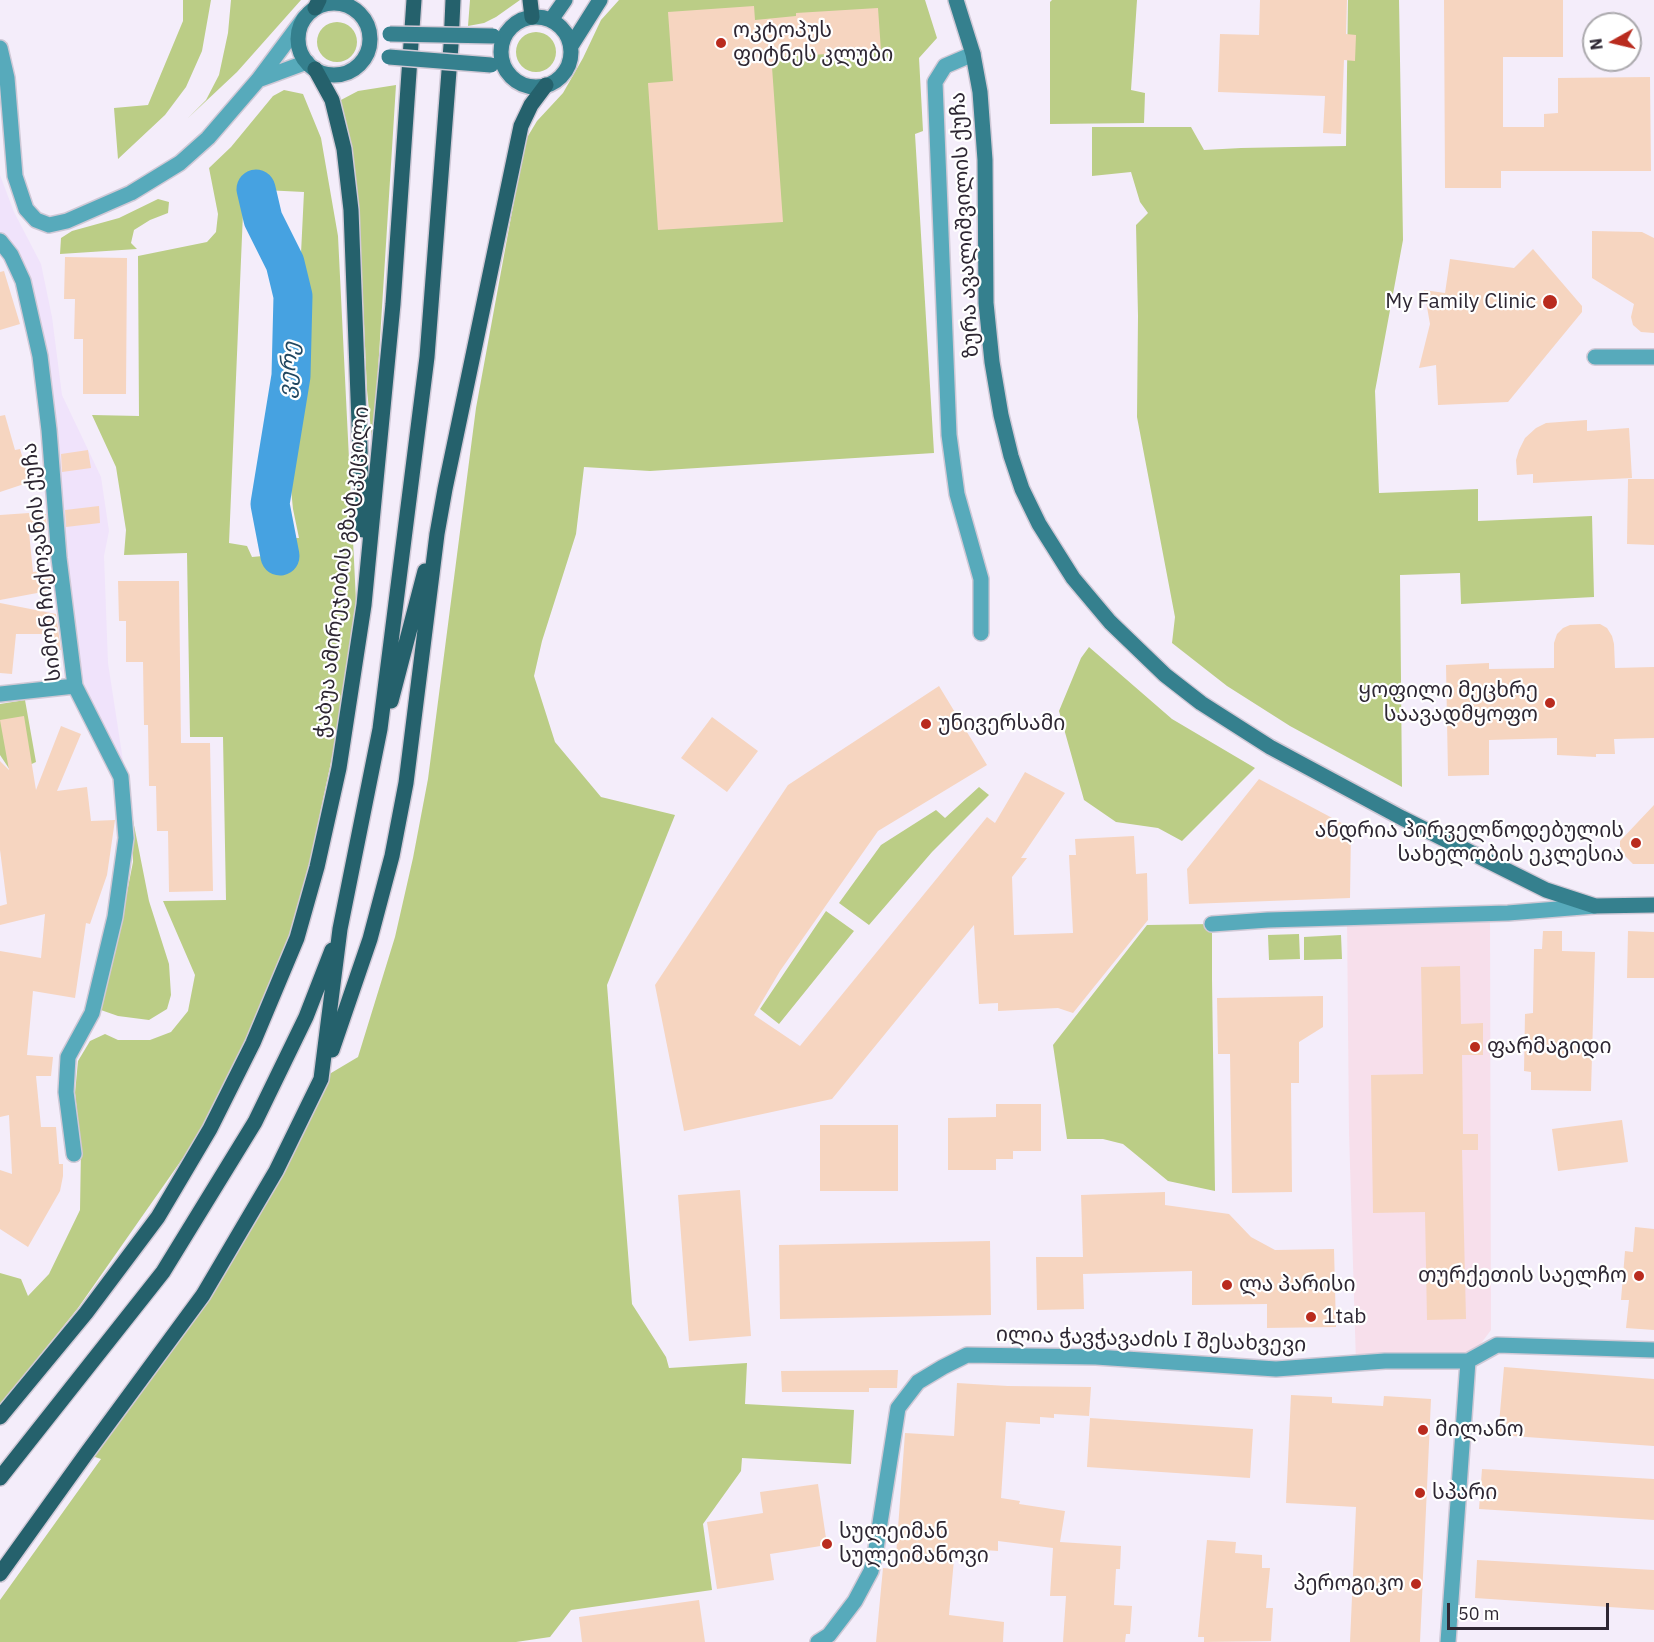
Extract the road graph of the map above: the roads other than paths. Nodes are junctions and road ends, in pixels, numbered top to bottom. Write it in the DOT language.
graph roads {
  1 [pos="414,0"];
  2 [pos="453,0"];
  3 [pos="530,0"];
  4 [pos="565,0"];
  5 [pos="600,0"];
  6 [pos="956,0"];
  7 [pos="313,8"];
  8 [pos="532,17"];
  9 [pos="551,20"];
  10 [pos="368,27"];
  11 [pos="499,36"];
  12 [pos="571,46"];
  13 [pos="0,48"];
  14 [pos="973,54"];
  15 [pos="311,65"];
  16 [pos="349,71"];
  17 [pos="512,78"];
  18 [pos="258,80"];
  19 [pos="546,85"];
  20 [pos="0,242"];
  21 [pos="1595,357"];
  22 [pos="1654,357"];
  23 [pos="437,534"];
  24 [pos="364,605"];
  25 [pos="981,633"];
  26 [pos="75,686"];
  27 [pos="0,694"];
  28 [pos="380,729"];
  29 [pos="1654,905"];
  30 [pos="1595,906"];
  31 [pos="1212,924"];
  32 [pos="340,929"];
  33 [pos="321,1079"];
  34 [pos="74,1154"];
  35 [pos="1654,1350"];
  36 [pos="1468,1361"];
  37 [pos="0,1417"];
  38 [pos="0,1478"];
  39 [pos="0,1574"];
  40 [pos="818,1642"];
  41 [pos="1448,1642"];
  1 -- 24 [label="main road, ჭაბუა ამირეჯიბის გზატკეცილი"];
  2 -- 28 [label="main road"];
  3 -- 8 [label="main road"];
  4 -- 9 [label="main road"];
  5 -- 12 [label="main road"];
  6 -- 14 [label="main road, ზურა ავალიშვილის ქუჩა"];
  7 -- 10 [label="main road"];
  7 -- 15 [label="main road"];
  7 -- 18 [label="street"];
  8 -- 9 [label="main road"];
  8 -- 11 [label="main road"];
  9 -- 12 [label="main road"];
  10 -- 11 [label="main road, bridge"];
  10 -- 16 [label="main road"];
  11 -- 17 [label="main road"];
  12 -- 19 [label="main road"];
  13 -- 18 [label="street"];
  14 -- 25 [label="street"];
  14 -- 30 [label="main road, ზურა ავალიშვილის ქუჩა"];
  15 -- 16 [label="main road"];
  15 -- 18 [label="street"];
  15 -- 24 [label="main road"];
  16 -- 17 [label="main road, bridge"];
  17 -- 19 [label="main road"];
  19 -- 23 [label="main road"];
  20 -- 26 [label="street, სიმონ ჩიქოვანის ქუჩა"];
  21 -- 22 [label="street"];
  23 -- 28 [label="main road"];
  23 -- 33 [label="main road"];
  24 -- 37 [label="main road, ჭაბუა ამირეჯიბის გზატკეცილი"];
  26 -- 27 [label="street"];
  26 -- 34 [label="street, სიმონ ჩიქოვანის ქუჩა"];
  28 -- 32 [label="main road"];
  29 -- 30 [label="main road, ზურა ავალიშვილის ქუჩა"];
  30 -- 31 [label="street"];
  32 -- 33 [label="main road"];
  32 -- 38 [label="main road"];
  33 -- 39 [label="main road"];
  35 -- 36 [label="street, ილია ჭავჭავაძის I შესახვევი"];
  36 -- 40 [label="street, ილია ჭავჭავაძის I შესახვევი"];
  36 -- 41 [label="street"];
}
